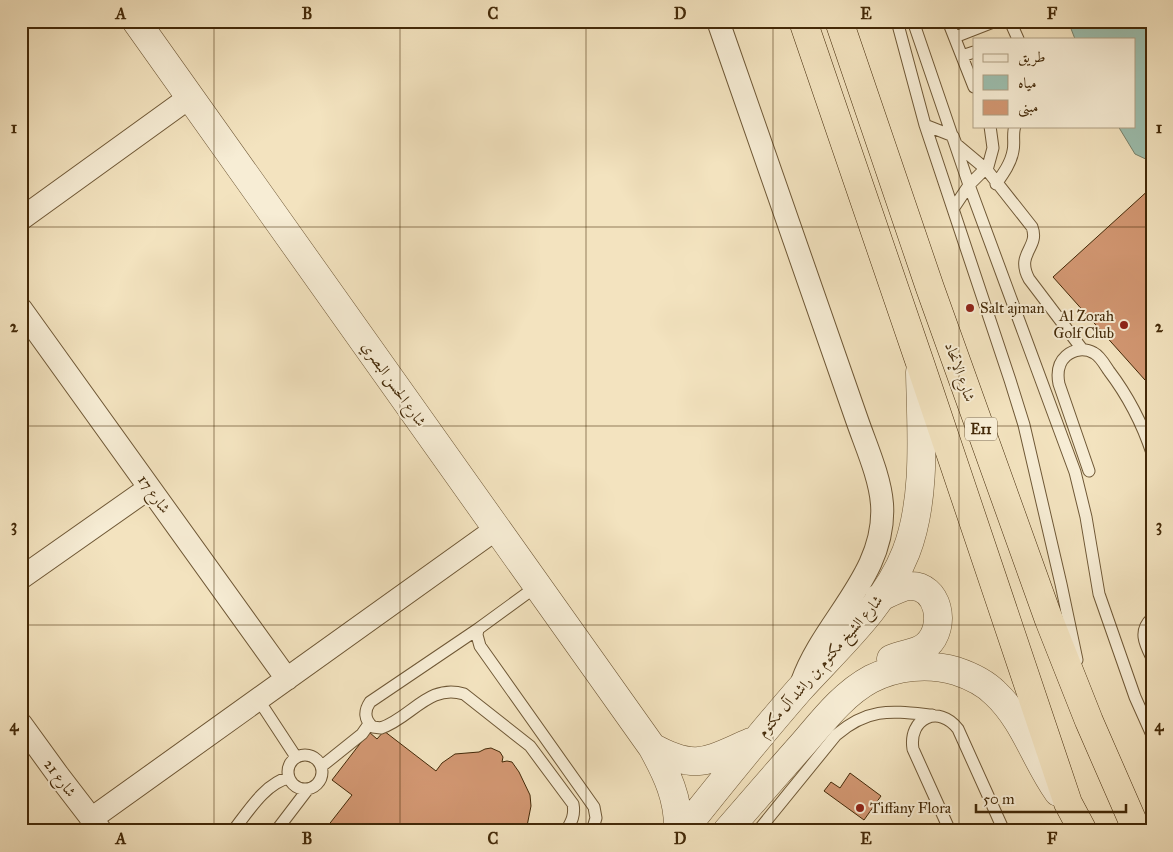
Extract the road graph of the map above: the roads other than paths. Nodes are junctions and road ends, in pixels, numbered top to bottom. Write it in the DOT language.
graph roads {
  1 [pos="136,21"];
  2 [pos="718,21"];
  3 [pos="803,21"];
  4 [pos="839,21"];
  5 [pos="897,21"];
  6 [pos="913,21"];
  7 [pos="948,21"];
  8 [pos="996,21"];
  9 [pos="1010,21"];
  10 [pos="955,37"];
  11 [pos="1013,37"];
  12 [pos="973,52"];
  13 [pos="962,56"];
  14 [pos="973,80"];
  15 [pos="190,97"];
  16 [pos="924,125"];
  17 [pos="990,128"];
  18 [pos="1014,128"];
  19 [pos="953,136"];
  20 [pos="986,170"];
  21 [pos="996,184"];
  22 [pos="969,185"];
  23 [pos="953,209"];
  24 [pos="21,219"];
  25 [pos="21,309"];
  26 [pos="1082,350"];
  27 [pos="920,363"];
  28 [pos="1152,453"];
  29 [pos="1089,471"];
  30 [pos="149,488"];
  31 [pos="496,529"];
  32 [pos="21,578"];
  33 [pos="537,586"];
  34 [pos="880,598"];
  35 [pos="1152,618"];
  36 [pos="478,629"];
  37 [pos="1152,658"];
  38 [pos="287,679"];
  39 [pos="871,679"];
  40 [pos="800,689"];
  41 [pos="258,699"];
  42 [pos="936,715"];
  43 [pos="1088,721"];
  44 [pos="21,724"];
  45 [pos="369,724"];
  46 [pos="1152,735"];
  47 [pos="756,740"];
  48 [pos="652,748"];
  49 [pos="296,757"];
  50 [pos="322,766"];
  51 [pos="289,778"];
  52 [pos="308,789"];
  53 [pos="1068,803"];
  54 [pos="96,825"];
  55 [pos="232,831"];
  56 [pos="276,831"];
  57 [pos="566,831"];
  58 [pos="592,831"];
  59 [pos="678,831"];
  60 [pos="683,831"];
  61 [pos="727,831"];
  62 [pos="758,831"];
  63 [pos="950,831"];
  64 [pos="1004,831"];
  65 [pos="1083,831"];
  66 [pos="1137,831"];
  1 -- 15 [label="street, شارع الحسن البصري"];
  2 -- 40 [label="street"];
  3 -- 27 [label="highway, E11"];
  4 -- 43 [label="highway, شارع الإتحاد / E11"];
  5 -- 16 [label="lane"];
  6 -- 19 [label="lane"];
  7 -- 10 [label="lane"];
  8 -- 10 [label="lane"];
  9 -- 11 [label="lane"];
  10 -- 13 [label="lane"];
  12 -- 13 [label="lane"];
  13 -- 14 [label="lane"];
  15 -- 24 [label="street"];
  15 -- 31 [label="street, شارع الحسن البصري"];
  16 -- 19 [label="lane"];
  16 -- 23 [label="lane"];
  17 -- 20 [label="lane"];
  18 -- 21 [label="lane"];
  19 -- 20 [label="lane"];
  19 -- 22 [label="lane"];
  20 -- 21 [label="lane"];
  20 -- 22 [label="lane"];
  21 -- 26 [label="lane"];
  22 -- 23 [label="lane"];
  22 -- 46 [label="lane"];
  23 -- 43 [label="lane"];
  25 -- 30 [label="street, شارع 17"];
  26 -- 28 [label="lane"];
  26 -- 29 [label="lane"];
  27 -- 34 [label="street, شارع الشيخ مكتوم بن راشد آل مكتوم"];
  27 -- 53 [label="highway, E11"];
  30 -- 32 [label="street"];
  30 -- 38 [label="street, شارع 17"];
  31 -- 33 [label="street, شارع الحسن البصري"];
  31 -- 38 [label="street"];
  33 -- 36 [label="lane"];
  33 -- 48 [label="street, شارع الحسن البصري"];
  34 -- 39 [label="street"];
  34 -- 40 [label="street, شارع الشيخ مكتوم بن راشد آل مكتوم"];
  35 -- 37 [label="lane"];
  36 -- 45 [label="lane"];
  36 -- 58 [label="lane"];
  38 -- 41 [label="street"];
  39 -- 53 [label="street"];
  39 -- 61 [label="street"];
  40 -- 47 [label="street, شارع الشيخ مكتوم بن راشد آل مكتوم"];
  41 -- 49 [label="lane"];
  41 -- 54 [label="street"];
  42 -- 62 [label="lane"];
  42 -- 63 [label="lane"];
  42 -- 64 [label="lane"];
  43 -- 66 [label="highway, شارع الإتحاد / E11"];
  44 -- 54 [label="street, شارع 21"];
  45 -- 50 [label="lane"];
  45 -- 57 [label="lane"];
  47 -- 48 [label="street, شارع الحسن البصري"];
  47 -- 60 [label="street, شارع الشيخ مكتوم بن راشد آل مكتوم"];
  48 -- 59 [label="street, شارع الحسن البصري"];
  49 -- 50 [label="lane"];
  49 -- 51 [label="lane"];
  50 -- 52 [label="lane"];
  51 -- 52 [label="lane"];
  51 -- 55 [label="lane"];
  52 -- 56 [label="lane"];
  53 -- 65 [label="highway, E11"];
}
